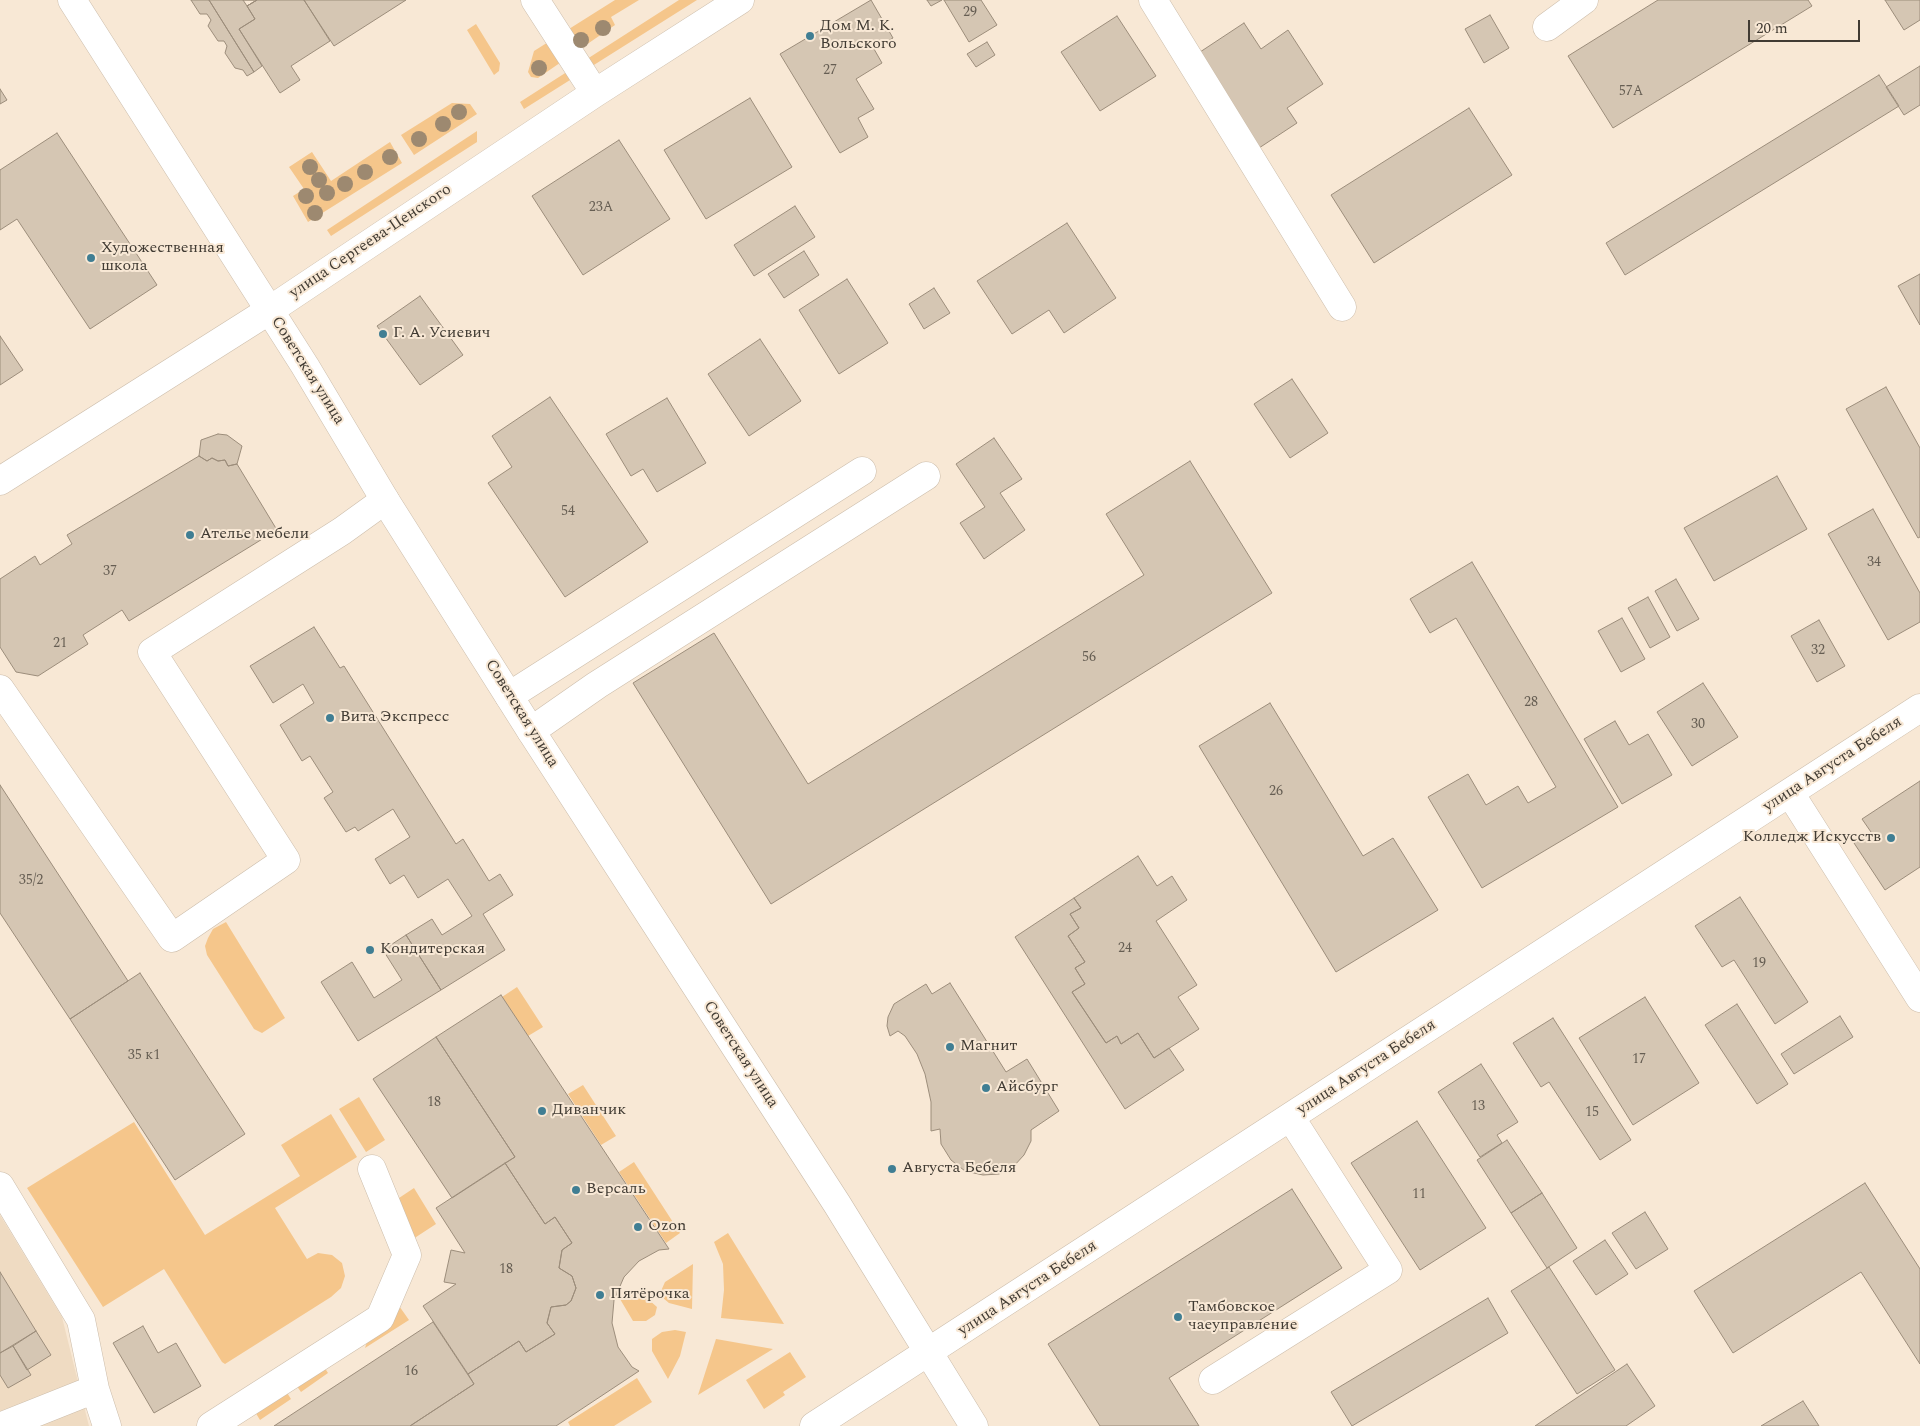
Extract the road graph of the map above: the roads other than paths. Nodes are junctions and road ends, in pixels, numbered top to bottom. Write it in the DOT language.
graph roads {
  1 [pos="72,0"];
  2 [pos="535,0"];
  3 [pos="740,0"];
  4 [pos="1153,0"];
  5 [pos="1584,0"];
  6 [pos="1547,27"];
  7 [pos="595,93"];
  8 [pos="1342,307"];
  9 [pos="270,310"];
  10 [pos="862,471"];
  11 [pos="926,476"];
  12 [pos="0,481"];
  13 [pos="385,500"];
  14 [pos="0,689"];
  15 [pos="509,696"];
  16 [pos="1920,708"];
  17 [pos="531,731"];
  18 [pos="1790,793"];
  19 [pos="1920,998"];
  20 [pos="1291,1118"];
  21 [pos="372,1169"];
  22 [pos="0,1186"];
  23 [pos="928,1353"];
  24 [pos="1214,1380"];
  25 [pos="95,1389"];
  26 [pos="2,1426"];
  27 [pos="107,1426"];
  28 [pos="211,1426"];
  29 [pos="814,1426"];
  30 [pos="974,1426"];
  1 -- 9 [label="street, Советская улица"];
  2 -- 7 [label="street"];
  3 -- 7 [label="street, улица Сергеева-Ценского"];
  4 -- 8 [label="street"];
  5 -- 6 [label="street"];
  7 -- 9 [label="street, улица Сергеева-Ценского"];
  9 -- 12 [label="street, улица Сергеева-Ценского"];
  9 -- 13 [label="street, Советская улица"];
  10 -- 15 [label="street"];
  11 -- 17 [label="street"];
  13 -- 14 [label="street"];
  13 -- 15 [label="street, Советская улица"];
  15 -- 17 [label="street, Советская улица"];
  16 -- 18 [label="street, улица Августа Бебеля"];
  17 -- 23 [label="street, Советская улица"];
  18 -- 19 [label="street"];
  18 -- 20 [label="street, улица Августа Бебеля"];
  20 -- 23 [label="street, улица Августа Бебеля"];
  20 -- 24 [label="street"];
  21 -- 28 [label="street"];
  22 -- 25 [label="street"];
  23 -- 29 [label="street, улица Августа Бебеля"];
  23 -- 30 [label="street, Советская улица"];
  25 -- 26 [label="street"];
  25 -- 27 [label="street"];
}
